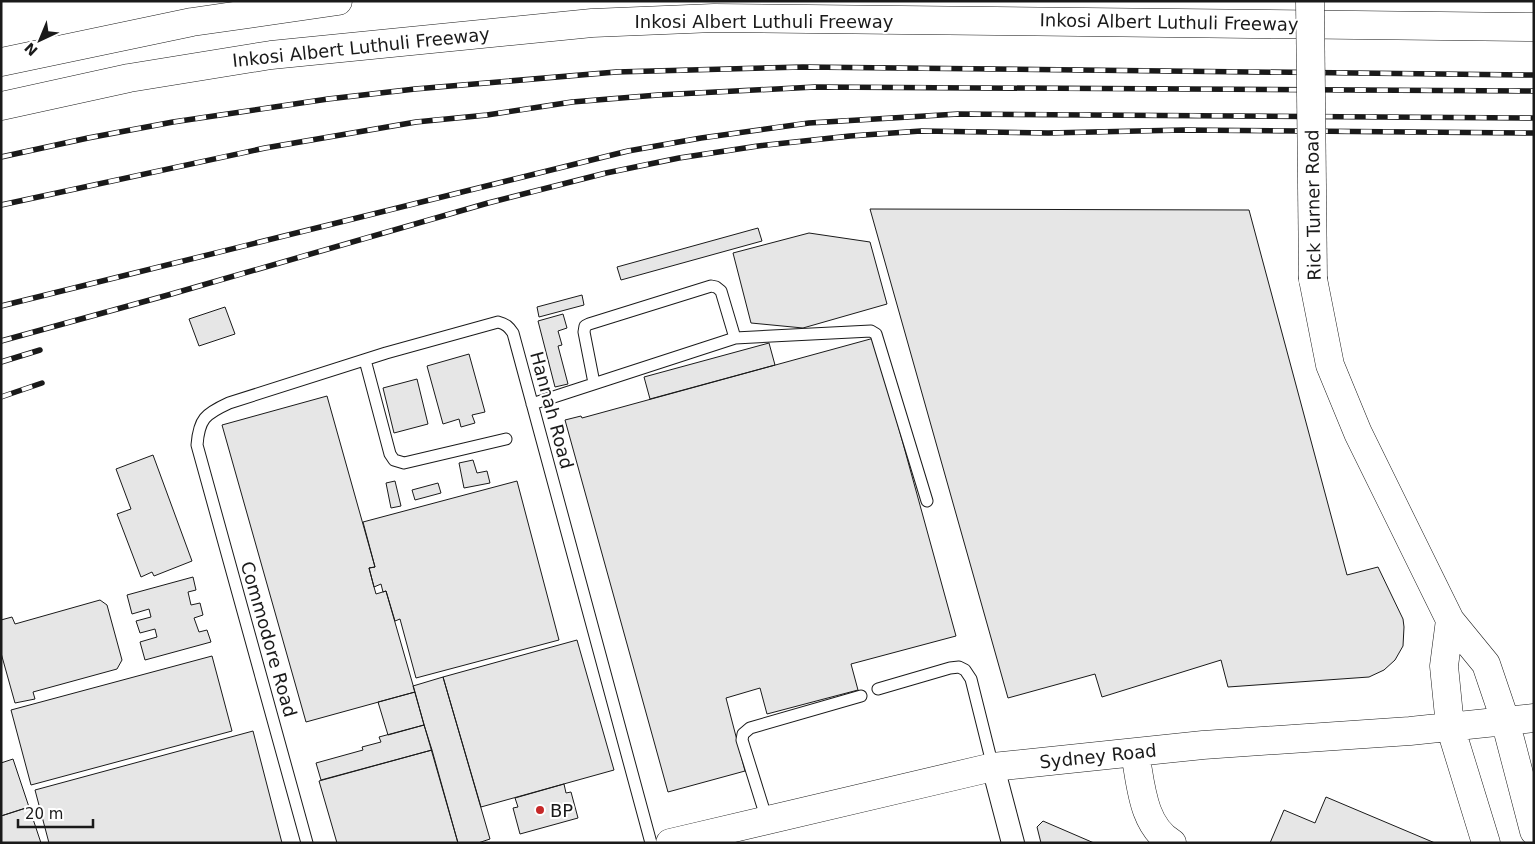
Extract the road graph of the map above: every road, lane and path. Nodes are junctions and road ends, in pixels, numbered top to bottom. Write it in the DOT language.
graph roads {
  1 [pos="338,1"];
  2 [pos="1310,1"];
  3 [pos="1534,27"];
  4 [pos="1,62"];
  5 [pos="1,106"];
  6 [pos="735,338"];
  7 [pos="365,360"];
  8 [pos="594,383"];
  9 [pos="532,404"];
  10 [pos="506,439"];
  11 [pos="197,446"];
  12 [pos="926,500"];
  13 [pos="1450,620"];
  14 [pos="878,689"];
  15 [pos="861,696"];
  16 [pos="1534,718"];
  17 [pos="1505,720"];
  18 [pos="1450,726"];
  19 [pos="1134,753"];
  20 [pos="993,767"];
  21 [pos="767,820"];
  22 [pos="1534,830"];
  23 [pos="307,843"];
  24 [pos="651,843"];
  25 [pos="670,843"];
  26 [pos="1013,843"];
  27 [pos="1172,843"];
  28 [pos="1486,843"];
  1 -- 4 [label="main road"];
  2 -- 13 [label="main road, Rick Turner Road, bridge"];
  3 -- 5 [label="main road, Inkosi Albert Luthuli Freeway"];
  6 -- 8 [label="lane"];
  6 -- 8 [label="lane"];
  6 -- 12 [label="lane"];
  7 -- 9 [label="lane, Hannah Road"];
  7 -- 10 [label="lane"];
  7 -- 11 [label="lane, Hannah Road"];
  8 -- 9 [label="lane"];
  9 -- 24 [label="lane, Hannah Road"];
  11 -- 23 [label="lane, Commodore Road"];
  13 -- 17 [label="main road, Rick Turner Road"];
  13 -- 18 [label="main road"];
  14 -- 20 [label="lane"];
  15 -- 21 [label="lane"];
  16 -- 17 [label="main road, Sydney Road"];
  17 -- 18 [label="main road, Sydney Road"];
  17 -- 22 [label="main road, Rick Turner Road"];
  18 -- 19 [label="main road, Sydney Road"];
  18 -- 28 [label="main road"];
  19 -- 20 [label="main road, Sydney Road"];
  19 -- 27 [label="main road"];
  20 -- 21 [label="main road, Sydney Road"];
  20 -- 26 [label="street"];
  21 -- 25 [label="main road, Sydney Road"];
}
